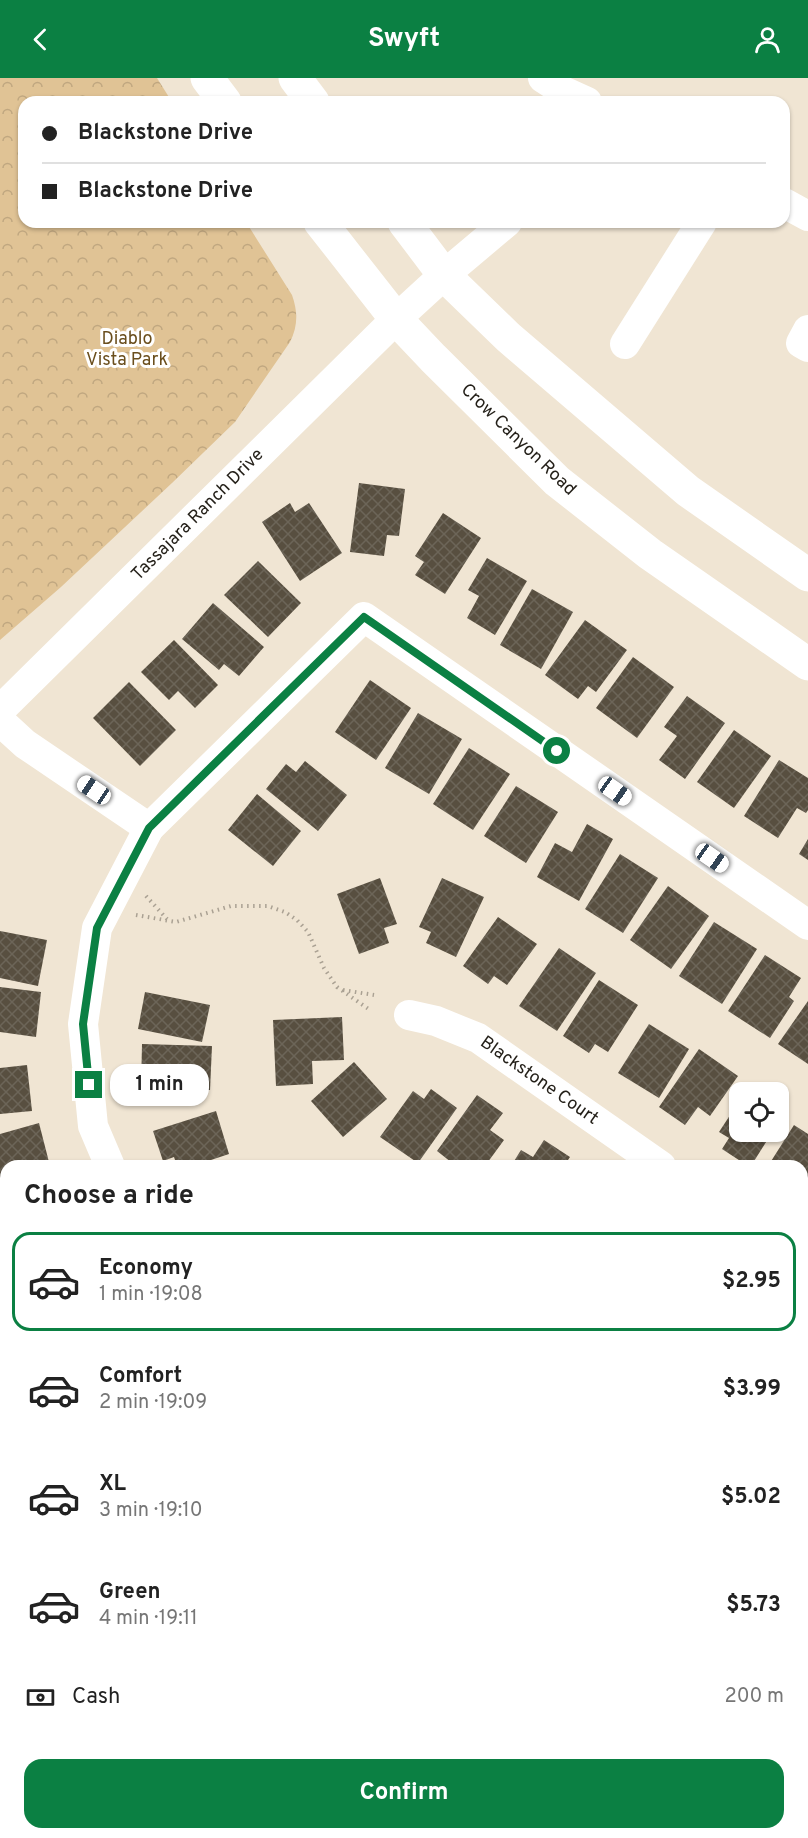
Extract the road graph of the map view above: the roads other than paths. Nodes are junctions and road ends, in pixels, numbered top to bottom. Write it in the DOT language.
graph roads {
  1 [pos="207,78"];
  2 [pos="295,78"];
  3 [pos="543,78"];
  4 [pos="220,96"];
  5 [pos="308,96"];
  6 [pos="573,96"];
  7 [pos="790,206"];
  8 [pos="808,216"];
  9 [pos="325,228"];
  10 [pos="409,228"];
  11 [pos="500,228"];
  12 [pos="698,228"];
  13 [pos="444,275"];
  14 [pos="396,319"];
  15 [pos="808,330"];
  16 [pos="625,344"];
  17 [pos="808,348"];
  18 [pos="808,574"];
  19 [pos="808,664"];
  20 [pos="0,710"];
  21 [pos="0,721"];
  22 [pos="149,828"];
  23 [pos="808,925"];
  24 [pos="409,1015"];
  25 [pos="107,1160"];
  26 [pos="651,1160"];
  1 -- 4 [label="main road"];
  2 -- 5 [label="main road"];
  3 -- 6 [label="street"];
  7 -- 8 [label="street"];
  9 -- 14 [label="main road, Crow Canyon Road"];
  10 -- 13 [label="main road"];
  11 -- 13 [label="street, Tassajara Ranch Drive"];
  12 -- 16 [label="street"];
  13 -- 14 [label="street, Tassajara Ranch Drive"];
  13 -- 18 [label="main road"];
  14 -- 19 [label="main road, Crow Canyon Road"];
  14 -- 20 [label="street, Tassajara Ranch Drive"];
  15 -- 17 [label="street"];
  21 -- 22 [label="street"];
  22 -- 23 [label="street"];
  22 -- 25 [label="street"];
  24 -- 26 [label="street, Blackstone Court"];
}
